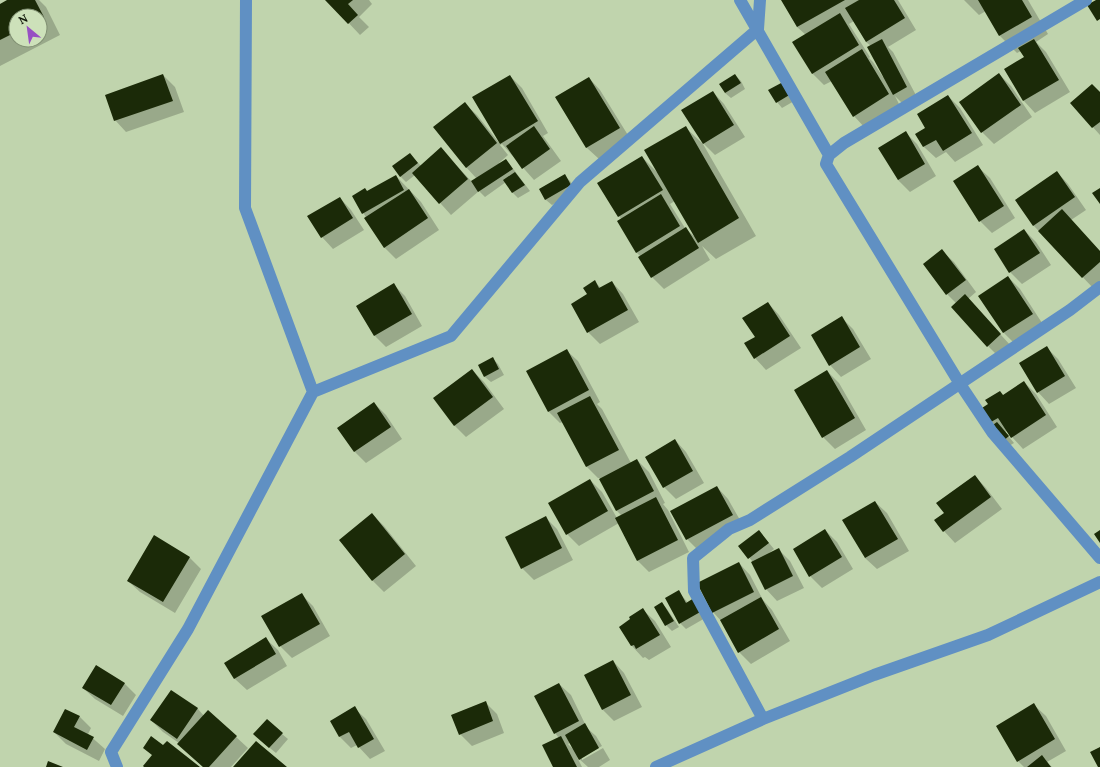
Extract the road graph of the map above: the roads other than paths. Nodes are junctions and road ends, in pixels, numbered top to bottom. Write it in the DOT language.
graph roads {
  1 [pos="246,0"];
  2 [pos="740,0"];
  3 [pos="760,0"];
  4 [pos="1086,0"];
  5 [pos="758,29"];
  6 [pos="829,154"];
  7 [pos="1100,287"];
  8 [pos="960,384"];
  9 [pos="313,392"];
  10 [pos="1100,558"];
  11 [pos="1100,582"];
  12 [pos="763,719"];
  13 [pos="117,767"];
  14 [pos="656,767"];
  1 -- 9 [label="street"];
  2 -- 5 [label="street"];
  3 -- 5 [label="street"];
  4 -- 6 [label="street"];
  5 -- 6 [label="street"];
  5 -- 9 [label="street"];
  6 -- 8 [label="street"];
  7 -- 8 [label="street"];
  8 -- 10 [label="street"];
  8 -- 12 [label="street"];
  9 -- 13 [label="street"];
  11 -- 12 [label="street"];
  12 -- 14 [label="street"];
}
